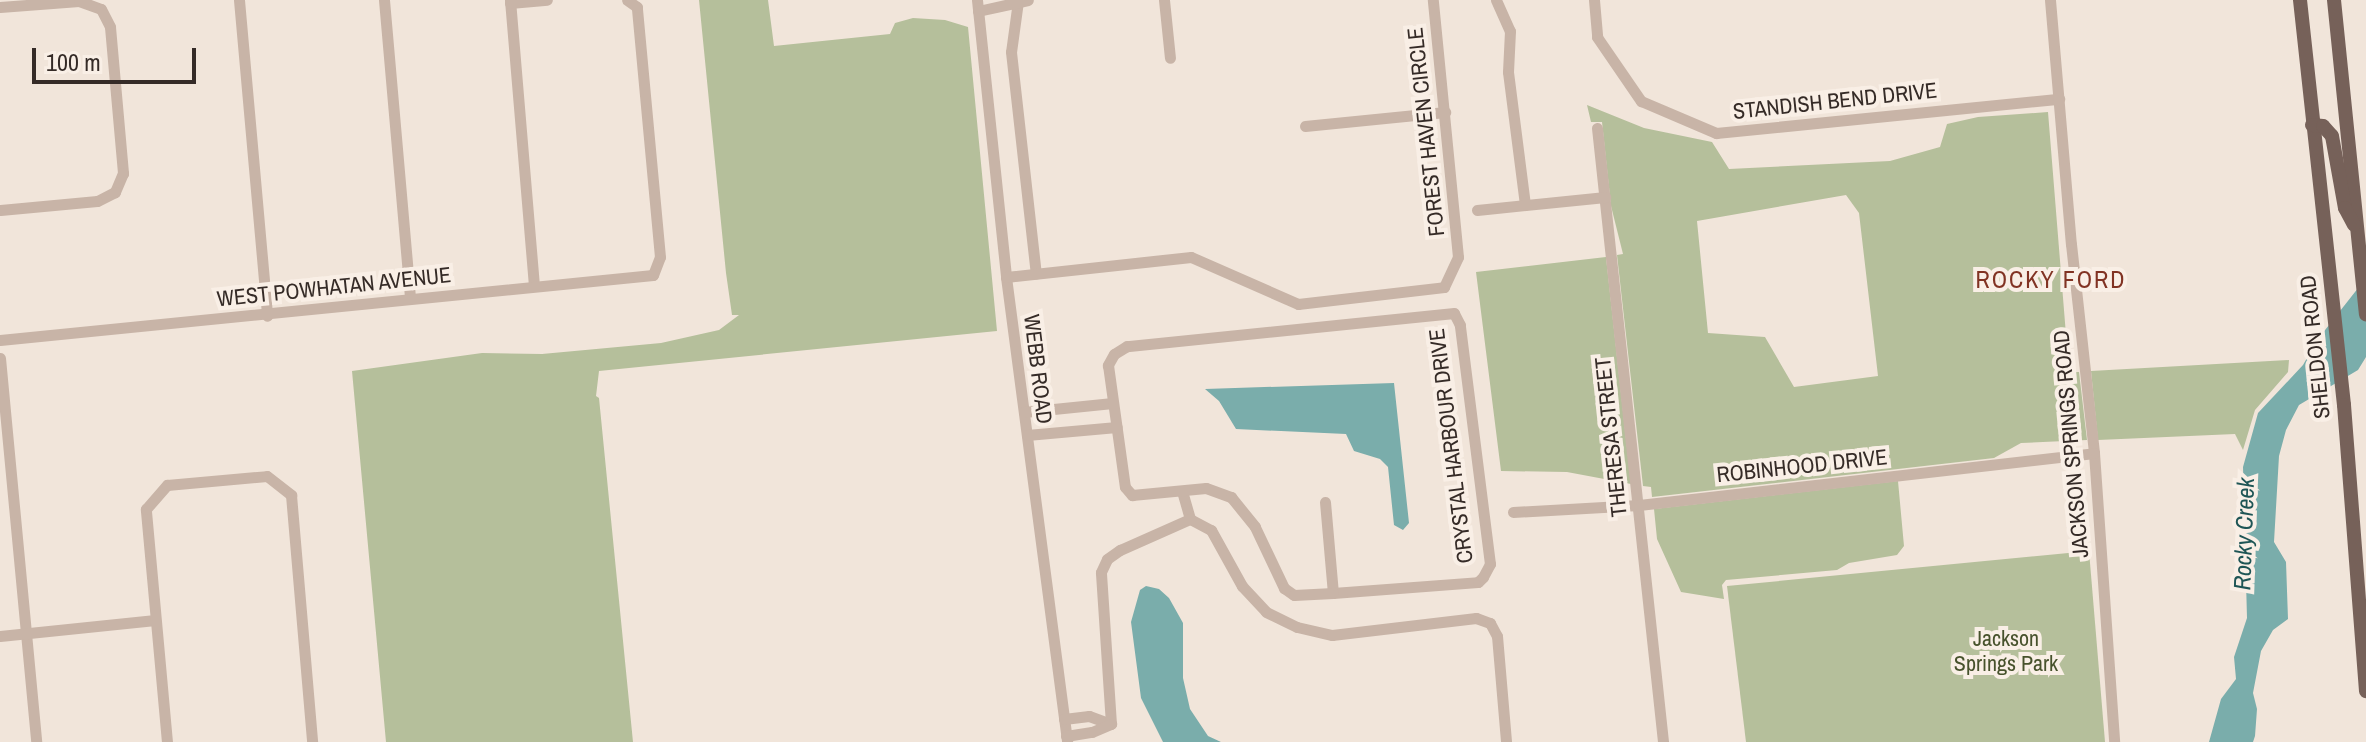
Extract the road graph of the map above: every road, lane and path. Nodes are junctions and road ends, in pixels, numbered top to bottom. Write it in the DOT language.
graph roads {
  1 [pos="239,0"];
  2 [pos="384,0"];
  3 [pos="547,0"];
  4 [pos="627,0"];
  5 [pos="1164,0"];
  6 [pos="1433,0"];
  7 [pos="1496,0"];
  8 [pos="1594,0"];
  9 [pos="2050,0"];
  10 [pos="2300,0"];
  11 [pos="2334,0"];
  12 [pos="1023,1"];
  13 [pos="510,2"];
  14 [pos="978,5"];
  15 [pos="0,7"];
  16 [pos="1170,58"];
  17 [pos="2059,99"];
  18 [pos="1445,112"];
  19 [pos="2312,125"];
  20 [pos="1305,126"];
  21 [pos="1597,128"];
  22 [pos="1605,197"];
  23 [pos="1525,205"];
  24 [pos="0,210"];
  25 [pos="1477,210"];
  26 [pos="2358,233"];
  27 [pos="1036,274"];
  28 [pos="1006,277"];
  29 [pos="534,285"];
  30 [pos="410,298"];
  31 [pos="2366,314"];
  32 [pos="267,316"];
  33 [pos="0,340"];
  34 [pos="0,358"];
  35 [pos="1113,403"];
  36 [pos="1024,412"];
  37 [pos="1117,427"];
  38 [pos="1027,435"];
  39 [pos="2094,453"];
  40 [pos="1182,491"];
  41 [pos="6,501"];
  42 [pos="1325,502"];
  43 [pos="1639,505"];
  44 [pos="1513,512"];
  45 [pos="1190,519"];
  46 [pos="1333,593"];
  47 [pos="2362,618"];
  48 [pos="155,620"];
  49 [pos="26,634"];
  50 [pos="0,636"];
  51 [pos="2366,691"];
  52 [pos="1064,719"];
  53 [pos="1111,724"];
  54 [pos="1066,739"];
  55 [pos="36,742"];
  56 [pos="167,742"];
  57 [pos="312,742"];
  58 [pos="1506,742"];
  59 [pos="1663,742"];
  60 [pos="2114,742"];
  1 -- 32 [label="street"];
  2 -- 30 [label="street"];
  3 -- 13 [label="street"];
  4 -- 29 [label="street, WEST POWHATAN AVENUE"];
  5 -- 16 [label="street"];
  6 -- 18 [label="street, FOREST HAVEN CIRCLE"];
  7 -- 23 [label="street"];
  8 -- 17 [label="street, STANDISH BEND DRIVE"];
  9 -- 17 [label="street, JACKSON SPRINGS ROAD"];
  10 -- 19 [label="main road, SHELDON ROAD"];
  11 -- 26 [label="main road"];
  12 -- 14 [label="street"];
  12 -- 27 [label="street"];
  13 -- 29 [label="street"];
  14 -- 28 [label="street, WEBB ROAD"];
  15 -- 24 [label="street"];
  17 -- 39 [label="street, JACKSON SPRINGS ROAD"];
  18 -- 20 [label="street"];
  18 -- 27 [label="street, FOREST HAVEN CIRCLE"];
  19 -- 26 [label="main road"];
  19 -- 47 [label="main road, SHELDON ROAD"];
  21 -- 22 [label="street, THERESA STREET"];
  22 -- 23 [label="street"];
  22 -- 43 [label="street, THERESA STREET"];
  23 -- 25 [label="street"];
  26 -- 31 [label="main road"];
  27 -- 28 [label="street, FOREST HAVEN CIRCLE"];
  28 -- 36 [label="street, WEBB ROAD"];
  29 -- 30 [label="street, WEST POWHATAN AVENUE"];
  30 -- 32 [label="street, WEST POWHATAN AVENUE"];
  32 -- 33 [label="street, WEST POWHATAN AVENUE"];
  34 -- 41 [label="street"];
  35 -- 36 [label="street"];
  35 -- 37 [label="street, CRYSTAL HARBOUR DRIVE"];
  35 -- 46 [label="street, CRYSTAL HARBOUR DRIVE"];
  36 -- 38 [label="street, WEBB ROAD"];
  37 -- 38 [label="street"];
  37 -- 40 [label="street, CRYSTAL HARBOUR DRIVE"];
  38 -- 52 [label="street, WEBB ROAD"];
  39 -- 43 [label="street, ROBINHOOD DRIVE"];
  39 -- 60 [label="street, JACKSON SPRINGS ROAD"];
  40 -- 45 [label="street"];
  40 -- 46 [label="street, CRYSTAL HARBOUR DRIVE"];
  41 -- 49 [label="street"];
  42 -- 46 [label="street"];
  43 -- 44 [label="street, ROBINHOOD DRIVE"];
  43 -- 59 [label="street, THERESA STREET"];
  45 -- 53 [label="street"];
  45 -- 58 [label="street"];
  47 -- 51 [label="main road, SHELDON ROAD"];
  48 -- 49 [label="street"];
  48 -- 56 [label="street"];
  48 -- 57 [label="street"];
  49 -- 50 [label="street"];
  49 -- 55 [label="street"];
  52 -- 53 [label="street"];
  52 -- 54 [label="street, WEBB ROAD"];
  53 -- 54 [label="street"];
}
